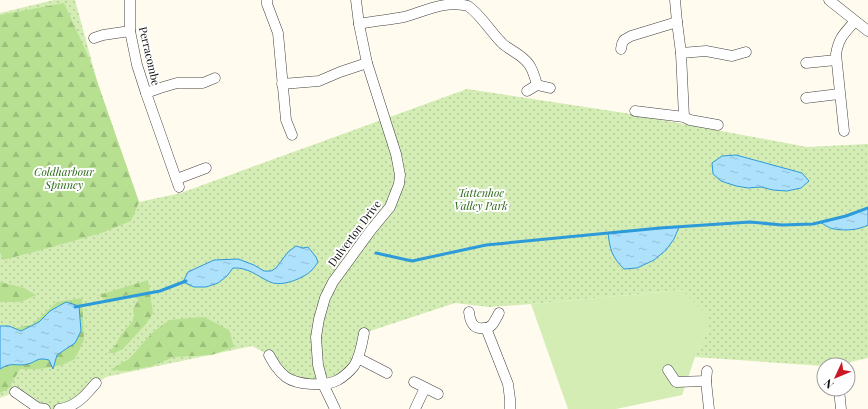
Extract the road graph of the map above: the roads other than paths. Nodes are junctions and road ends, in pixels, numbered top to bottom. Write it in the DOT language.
graph roads {
  1 [pos="130,0"];
  2 [pos="267,0"];
  3 [pos="356,0"];
  4 [pos="675,0"];
  5 [pos="830,0"];
  6 [pos="855,21"];
  7 [pos="677,22"];
  8 [pos="359,24"];
  9 [pos="130,31"];
  10 [pos="868,31"];
  11 [pos="94,38"];
  12 [pos="621,49"];
  13 [pos="746,52"];
  14 [pos="681,53"];
  15 [pos="836,60"];
  16 [pos="367,63"];
  17 [pos="806,63"];
  18 [pos="215,78"];
  19 [pos="282,84"];
  20 [pos="537,85"];
  21 [pos="550,88"];
  22 [pos="527,91"];
  23 [pos="146,93"];
  24 [pos="839,94"];
  25 [pos="806,98"];
  26 [pos="634,111"];
  27 [pos="684,117"];
  28 [pos="718,125"];
  29 [pos="844,131"];
  30 [pos="292,135"];
  31 [pos="206,168"];
  32 [pos="469,312"];
  33 [pos="498,313"];
  34 [pos="486,328"];
  35 [pos="364,333"];
  36 [pos="269,355"];
  37 [pos="358,358"];
  38 [pos="668,370"];
  39 [pos="387,373"];
  40 [pos="414,382"];
  41 [pos="96,383"];
  42 [pos="323,384"];
  43 [pos="425,388"];
  44 [pos="15,392"];
  45 [pos="438,394"];
  46 [pos="840,397"];
  47 [pos="45,409"];
  48 [pos="65,409"];
  49 [pos="335,409"];
  50 [pos="415,409"];
  51 [pos="510,409"];
  52 [pos="709,409"];
  53 [pos="841,409"];
  1 -- 9 [label="street, Perracombe"];
  2 -- 19 [label="street"];
  3 -- 8 [label="street, Dulverton Drive"];
  4 -- 7 [label="street"];
  5 -- 6 [label="street"];
  6 -- 10 [label="street"];
  6 -- 15 [label="street"];
  7 -- 12 [label="street"];
  7 -- 14 [label="street"];
  8 -- 16 [label="street, Dulverton Drive"];
  8 -- 20 [label="street"];
  9 -- 11 [label="street"];
  9 -- 23 [label="street, Perracombe"];
  13 -- 14 [label="street"];
  14 -- 27 [label="street"];
  15 -- 17 [label="street"];
  15 -- 24 [label="street"];
  16 -- 19 [label="street"];
  16 -- 42 [label="street, Dulverton Drive"];
  18 -- 23 [label="street, Perracombe"];
  19 -- 30 [label="street"];
  20 -- 21 [label="street"];
  20 -- 22 [label="street"];
  23 -- 31 [label="street, Perracombe"];
  24 -- 25 [label="street"];
  24 -- 29 [label="street"];
  26 -- 27 [label="street"];
  27 -- 28 [label="street"];
  32 -- 34 [label="street"];
  33 -- 34 [label="street"];
  34 -- 51 [label="street"];
  35 -- 37 [label="street"];
  36 -- 42 [label="street"];
  37 -- 39 [label="street"];
  37 -- 42 [label="street"];
  38 -- 52 [label="street"];
  40 -- 43 [label="street"];
  41 -- 48 [label="street"];
  42 -- 49 [label="street, Dulverton Drive"];
  43 -- 45 [label="street"];
  43 -- 50 [label="street"];
  44 -- 47 [label="street"];
  46 -- 53 [label="street"];
}
